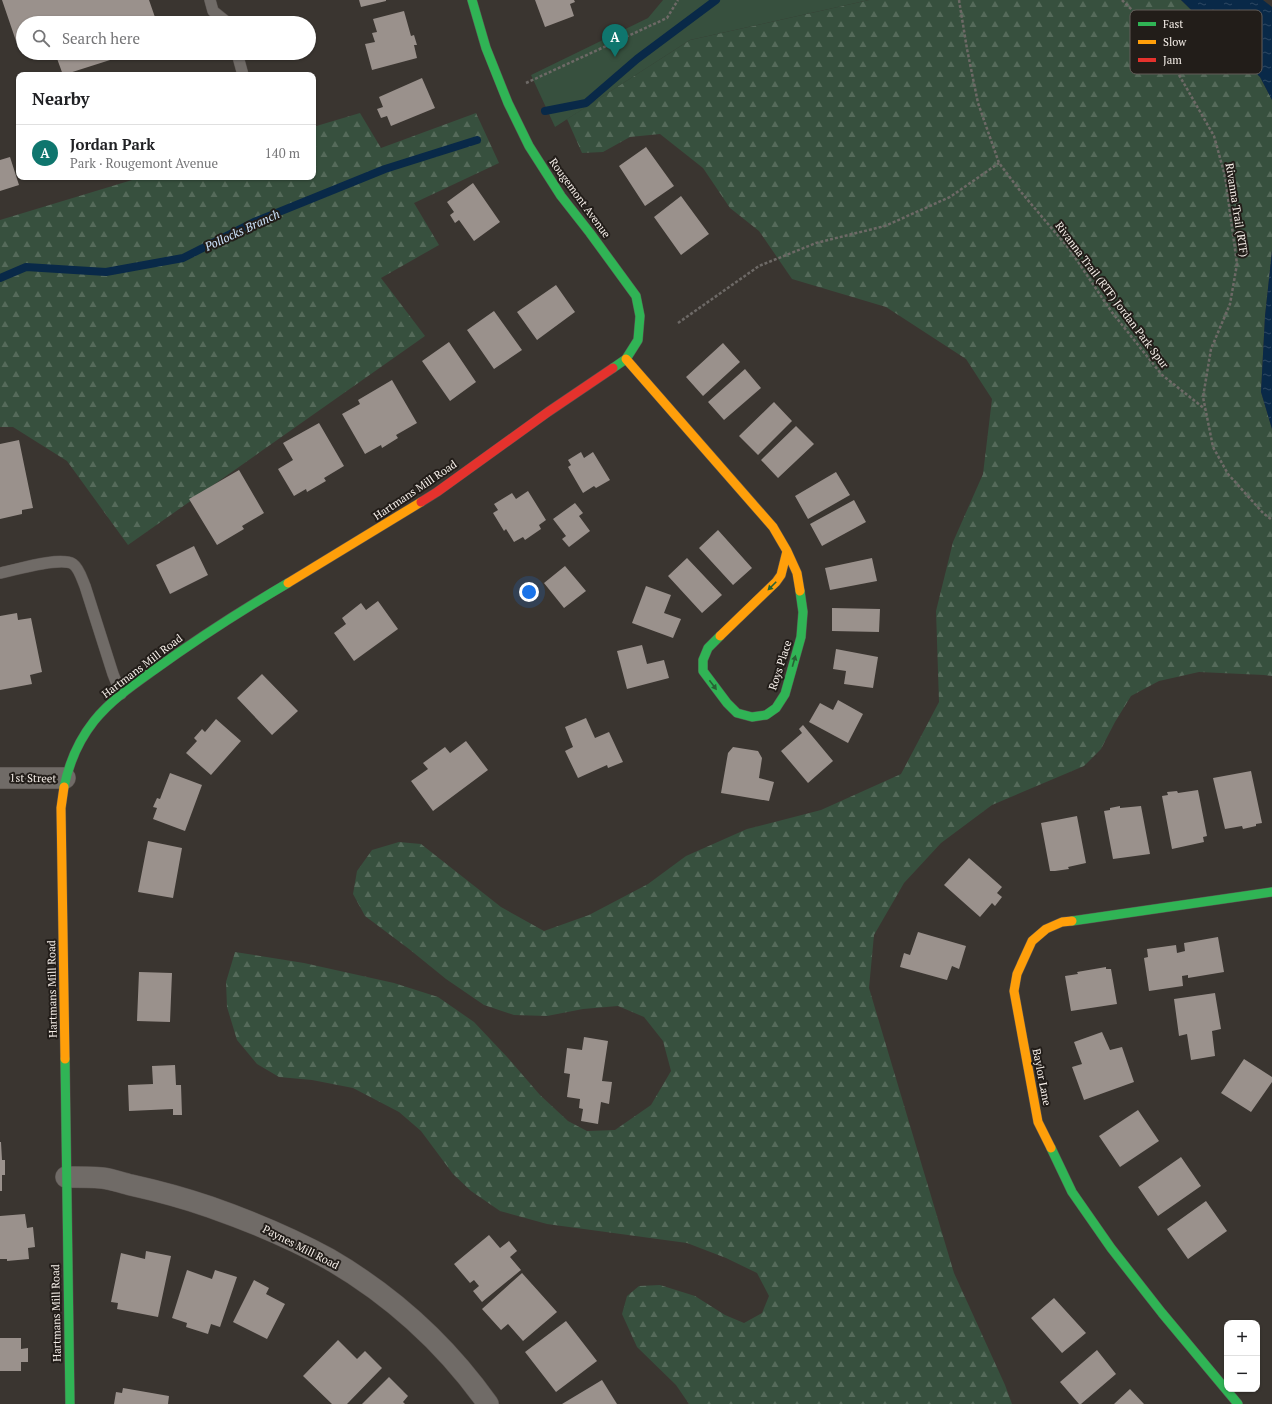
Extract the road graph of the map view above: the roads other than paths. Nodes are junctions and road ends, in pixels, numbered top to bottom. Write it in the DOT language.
graph roads {
  1 [pos="210,0"];
  2 [pos="472,0"];
  3 [pos="219,16"];
  4 [pos="240,60"];
  5 [pos="242,72"];
  6 [pos="640,316"];
  7 [pos="626,359"];
  8 [pos="787,551"];
  9 [pos="0,573"];
  10 [pos="121,694"];
  11 [pos="0,778"];
  12 [pos="65,778"];
  13 [pos="1272,892"];
  14 [pos="66,1177"];
  15 [pos="70,1404"];
  16 [pos="488,1404"];
  17 [pos="1238,1404"];
  1 -- 3 [label="lane"];
  2 -- 6 [label="street, Rougemont Avenue"];
  4 -- 5 [label="lane"];
  6 -- 7 [label="street, Hartmans Mill Road"];
  7 -- 8 [label="street, Roys Place"];
  7 -- 10 [label="street, Hartmans Mill Road"];
  8 -- 8 [label="street, Roys Place, one-way"];
  9 -- 10 [label="lane"];
  10 -- 12 [label="street, Hartmans Mill Road"];
  11 -- 12 [label="street, 1st Street"];
  12 -- 14 [label="street, Hartmans Mill Road"];
  13 -- 17 [label="street, Baylor Lane"];
  14 -- 15 [label="street, Hartmans Mill Road"];
  14 -- 16 [label="street, Paynes Mill Road"];
}
